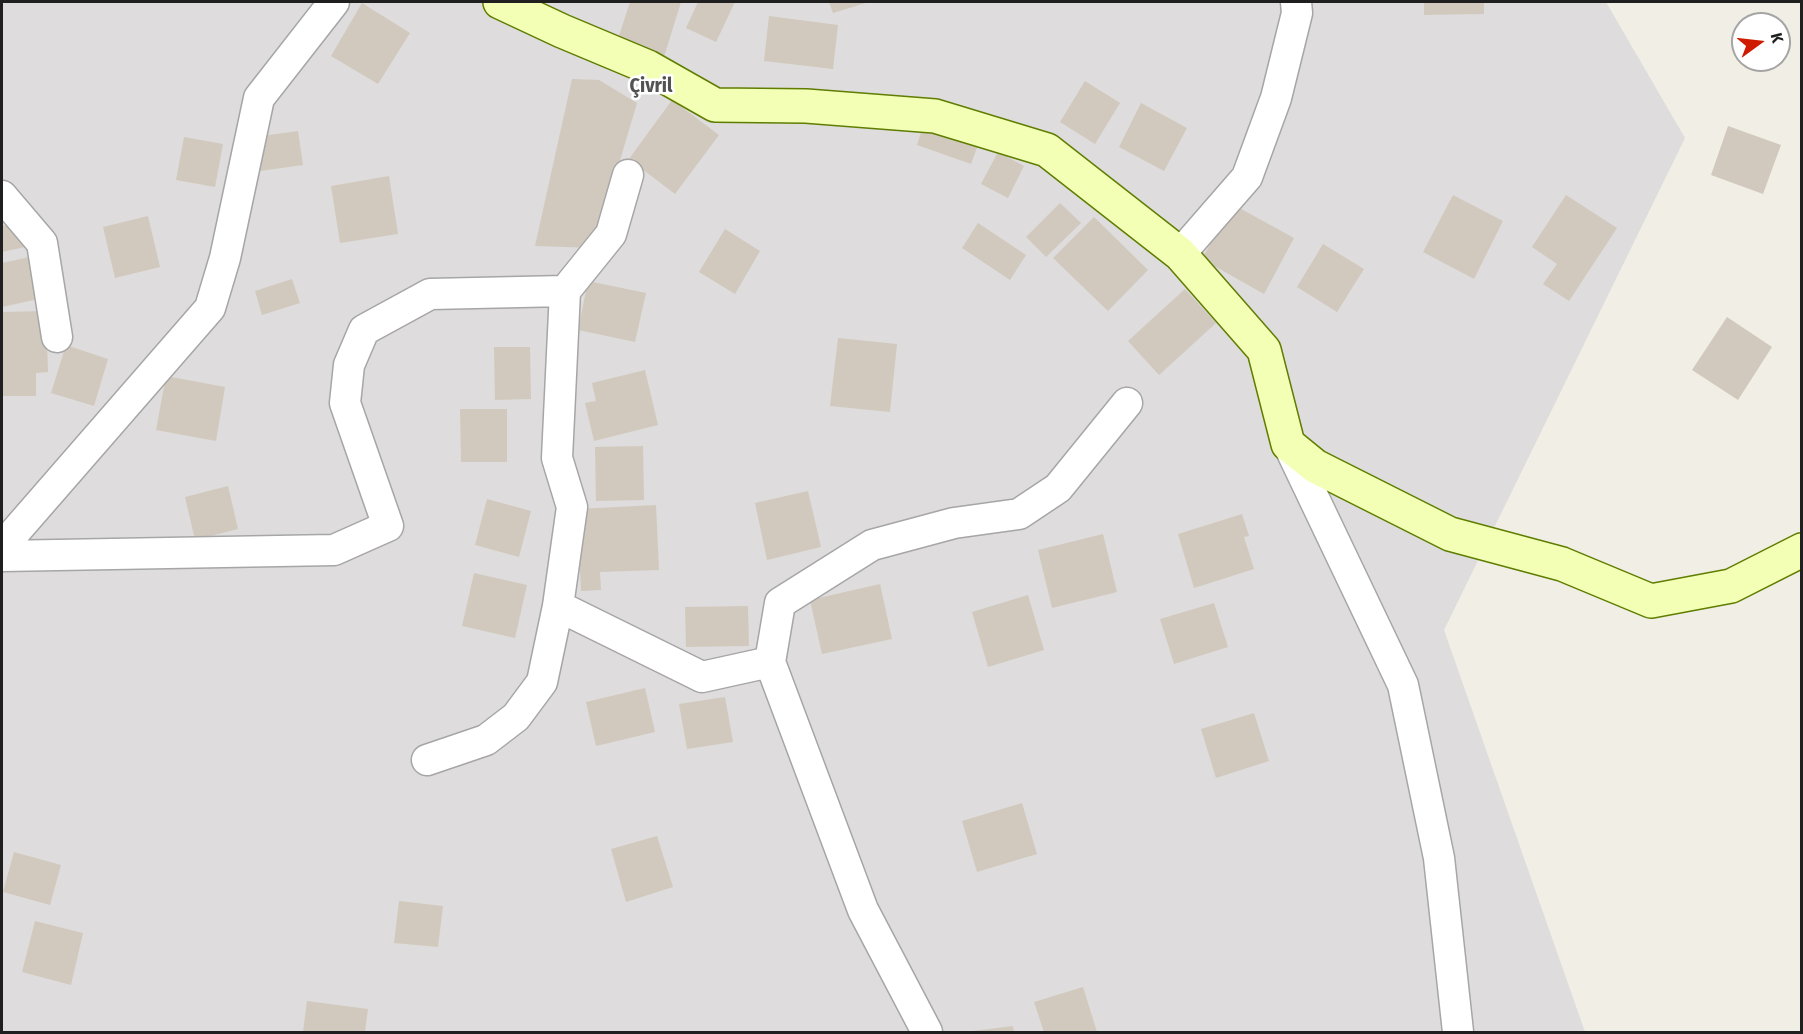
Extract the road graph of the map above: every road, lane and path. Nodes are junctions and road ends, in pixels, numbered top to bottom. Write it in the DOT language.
graph roads {
  1 [pos="334,2"];
  2 [pos="500,2"];
  3 [pos="1296,2"];
  4 [pos="628,175"];
  5 [pos="2,196"];
  6 [pos="1180,254"];
  7 [pos="565,291"];
  8 [pos="57,337"];
  9 [pos="1127,403"];
  10 [pos="1288,444"];
  11 [pos="2,547"];
  12 [pos="1802,550"];
  13 [pos="2,556"];
  14 [pos="558,606"];
  15 [pos="770,662"];
  16 [pos="427,760"];
  17 [pos="927,1032"];
  18 [pos="1458,1032"];
  1 -- 11 [label="street"];
  2 -- 6 [label="street"];
  3 -- 6 [label="street"];
  4 -- 7 [label="street"];
  5 -- 8 [label="street"];
  6 -- 10 [label="street"];
  7 -- 13 [label="street"];
  7 -- 14 [label="street"];
  9 -- 15 [label="street"];
  10 -- 12 [label="street"];
  10 -- 18 [label="street"];
  14 -- 15 [label="street"];
  14 -- 16 [label="street"];
  15 -- 17 [label="street"];
}
